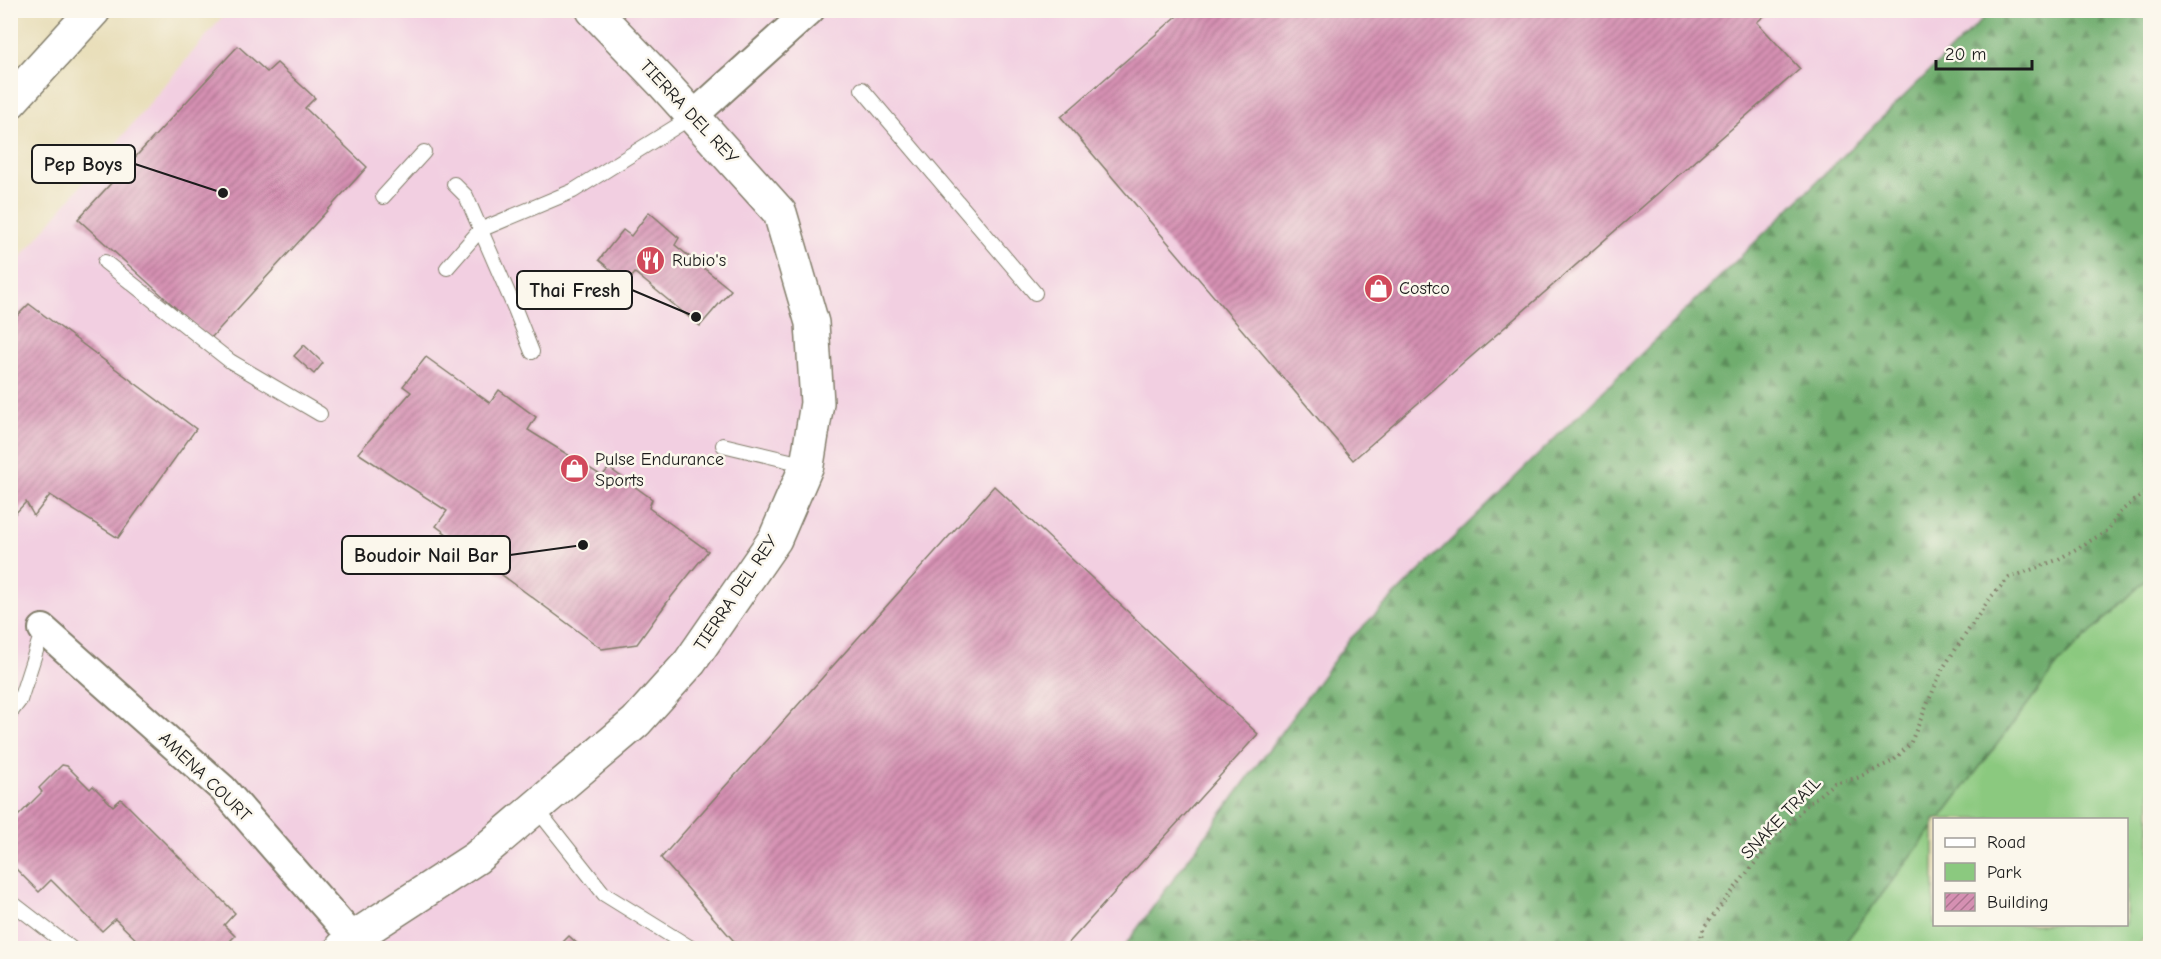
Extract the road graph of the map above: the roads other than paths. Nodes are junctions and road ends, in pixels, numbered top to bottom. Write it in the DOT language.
graph roads {
  1 [pos="94,10"];
  2 [pos="593,10"];
  3 [pos="810,10"];
  4 [pos="862,89"];
  5 [pos="10,102"];
  6 [pos="693,116"];
  7 [pos="424,152"];
  8 [pos="454,184"];
  9 [pos="383,197"];
  10 [pos="480,230"];
  11 [pos="105,262"];
  12 [pos="447,268"];
  13 [pos="1035,293"];
  14 [pos="532,352"];
  15 [pos="320,414"];
  16 [pos="723,445"];
  17 [pos="807,465"];
  18 [pos="43,629"];
  19 [pos="10,712"];
  20 [pos="536,808"];
  21 [pos="10,901"];
  22 [pos="348,943"];
  23 [pos="71,948"];
  24 [pos="691,948"];
  1 -- 5 [label="street"];
  2 -- 6 [label="street, TIERRA DEL REY"];
  3 -- 6 [label="street"];
  4 -- 13 [label="lane"];
  6 -- 10 [label="lane"];
  6 -- 17 [label="street, TIERRA DEL REY"];
  7 -- 9 [label="lane"];
  8 -- 10 [label="lane"];
  10 -- 12 [label="lane"];
  10 -- 14 [label="lane"];
  11 -- 15 [label="lane"];
  16 -- 17 [label="lane"];
  17 -- 20 [label="street, TIERRA DEL REY"];
  18 -- 19 [label="lane"];
  18 -- 22 [label="street, AMENA COURT"];
  20 -- 22 [label="street, TIERRA DEL REY"];
  20 -- 24 [label="lane"];
  21 -- 23 [label="lane"];
}
